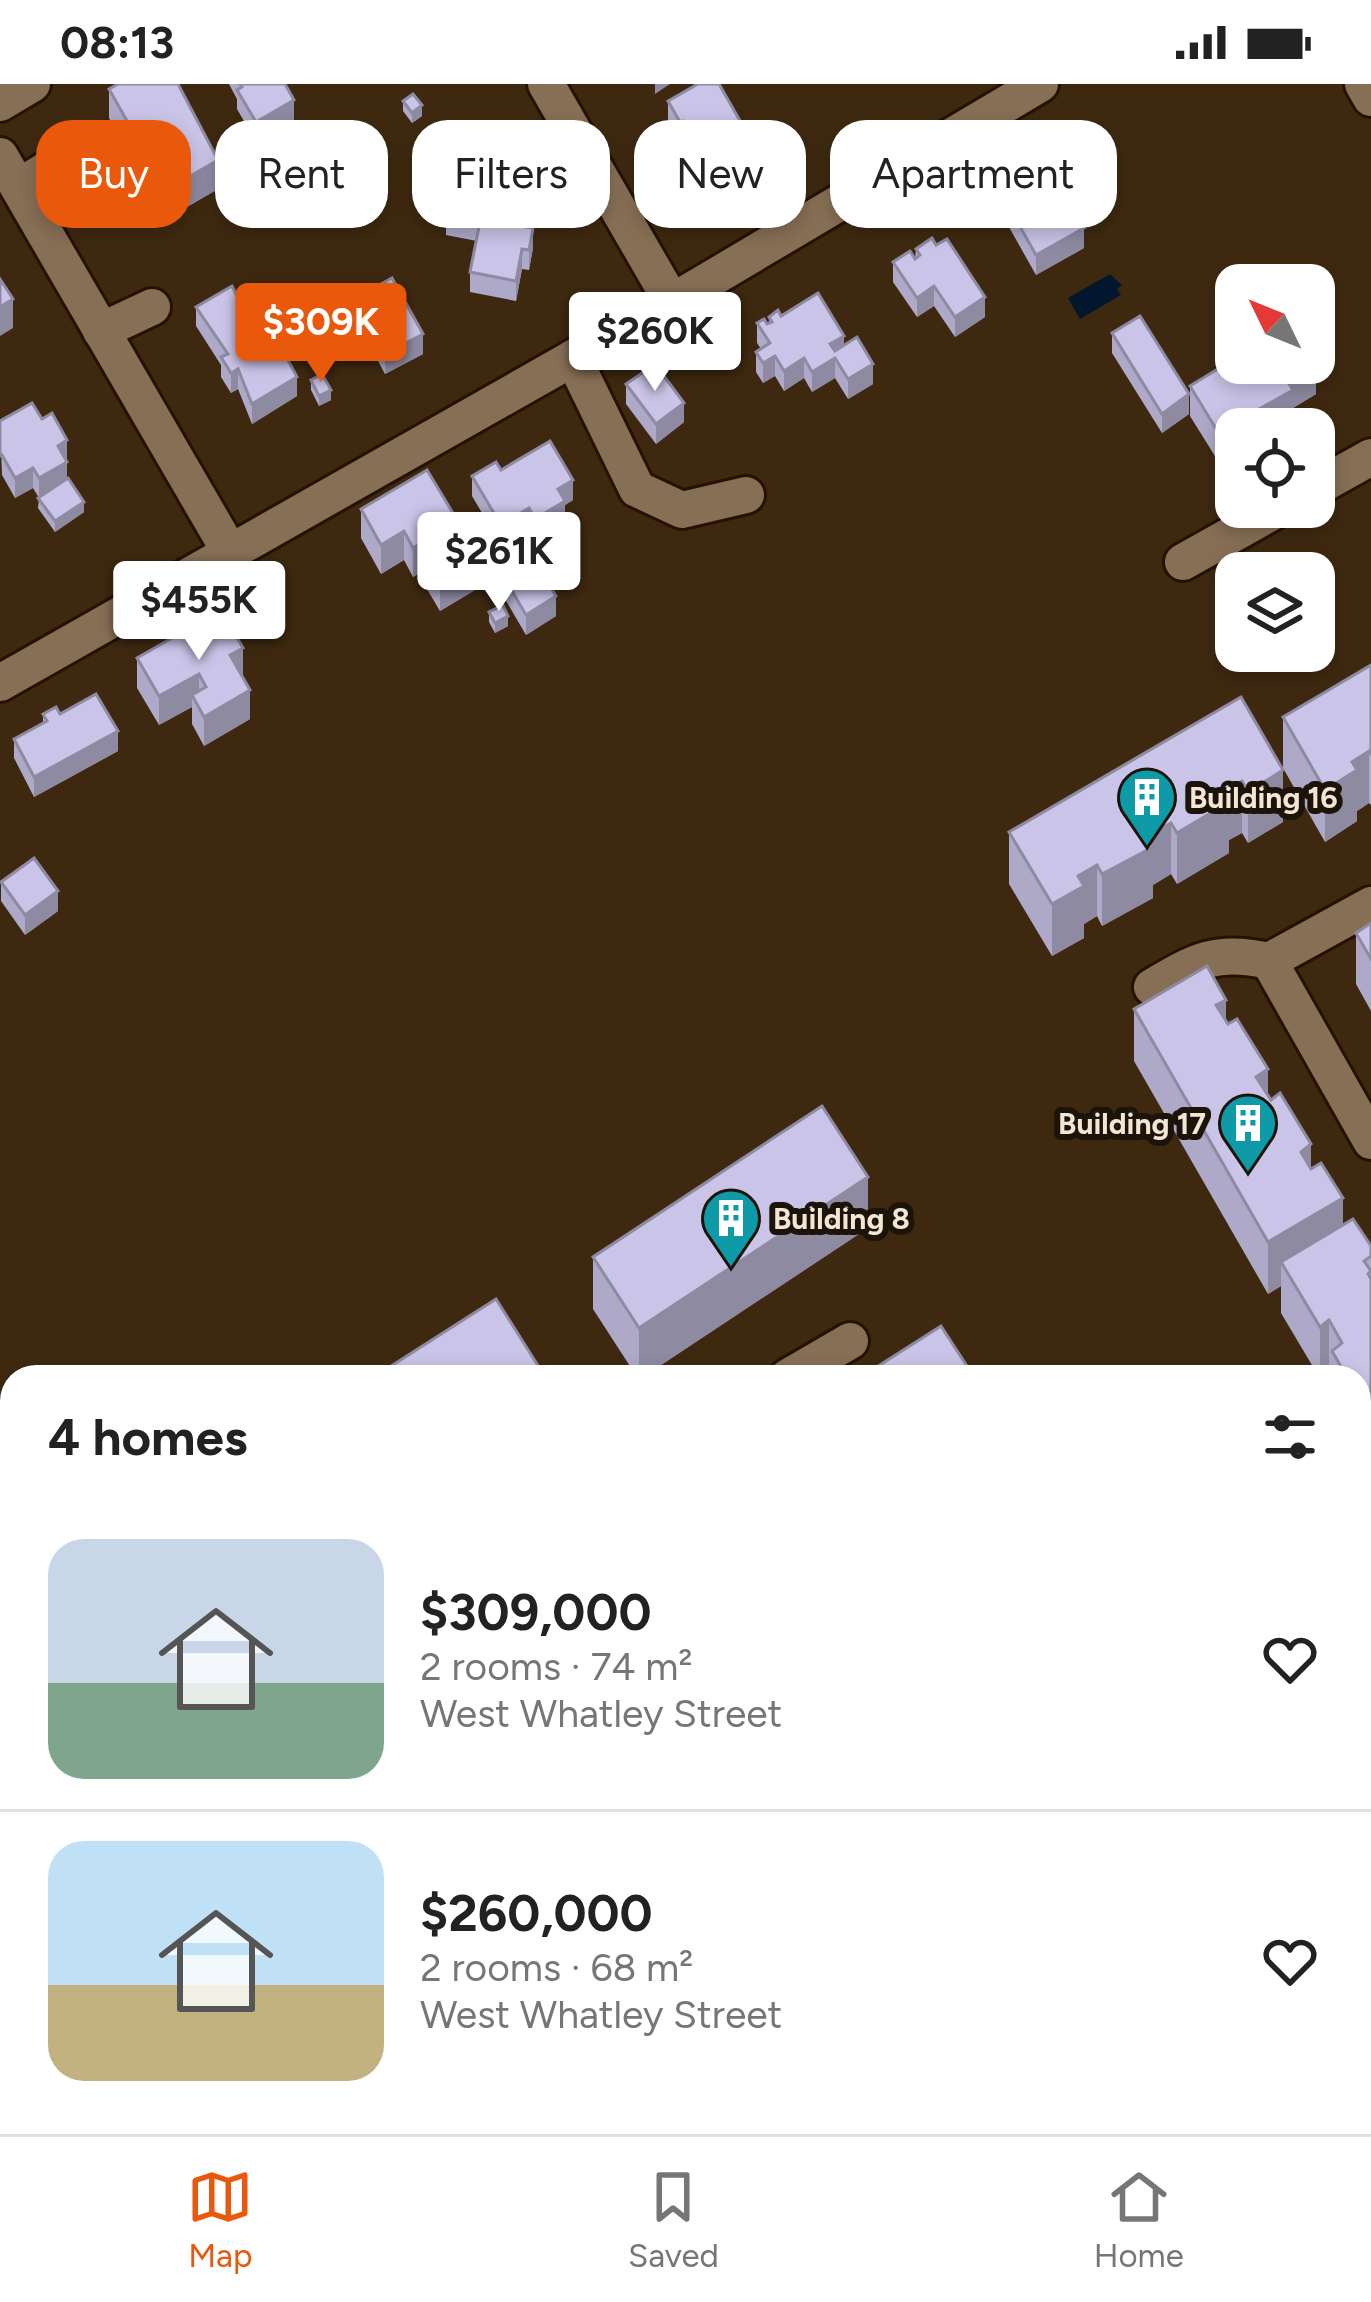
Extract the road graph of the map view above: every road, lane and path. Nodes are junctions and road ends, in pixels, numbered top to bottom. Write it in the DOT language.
graph roads {
  1 [pos="32,84"];
  2 [pos="546,84"];
  3 [pos="1040,84"];
  4 [pos="1363,84"];
  5 [pos="1371,98"];
  6 [pos="0,103"];
  7 [pos="36,160"];
  8 [pos="6,168"];
  9 [pos="672,302"];
  10 [pos="152,307"];
  11 [pos="101,331"];
  12 [pos="573,358"];
  13 [pos="1371,457"];
  14 [pos="1335,477"];
  15 [pos="746,495"];
  16 [pos="1244,528"];
  17 [pos="230,552"];
  18 [pos="1183,562"];
  19 [pos="0,683"];
  20 [pos="1371,904"];
  21 [pos="1269,961"];
  22 [pos="1152,987"];
  23 [pos="1371,1141"];
  24 [pos="850,1341"];
  25 [pos="809,1365"];
  1 -- 6 [label="street"];
  2 -- 9 [label="street"];
  3 -- 9 [label="street"];
  4 -- 5 [label="street"];
  7 -- 8 [label="street"];
  8 -- 11 [label="street"];
  9 -- 12 [label="street"];
  10 -- 11 [label="street"];
  11 -- 17 [label="street"];
  12 -- 15 [label="street"];
  12 -- 17 [label="street"];
  13 -- 14 [label="street"];
  16 -- 18 [label="street"];
  17 -- 19 [label="street"];
  20 -- 21 [label="street"];
  21 -- 22 [label="street"];
  21 -- 23 [label="street"];
  24 -- 25 [label="street"];
}
